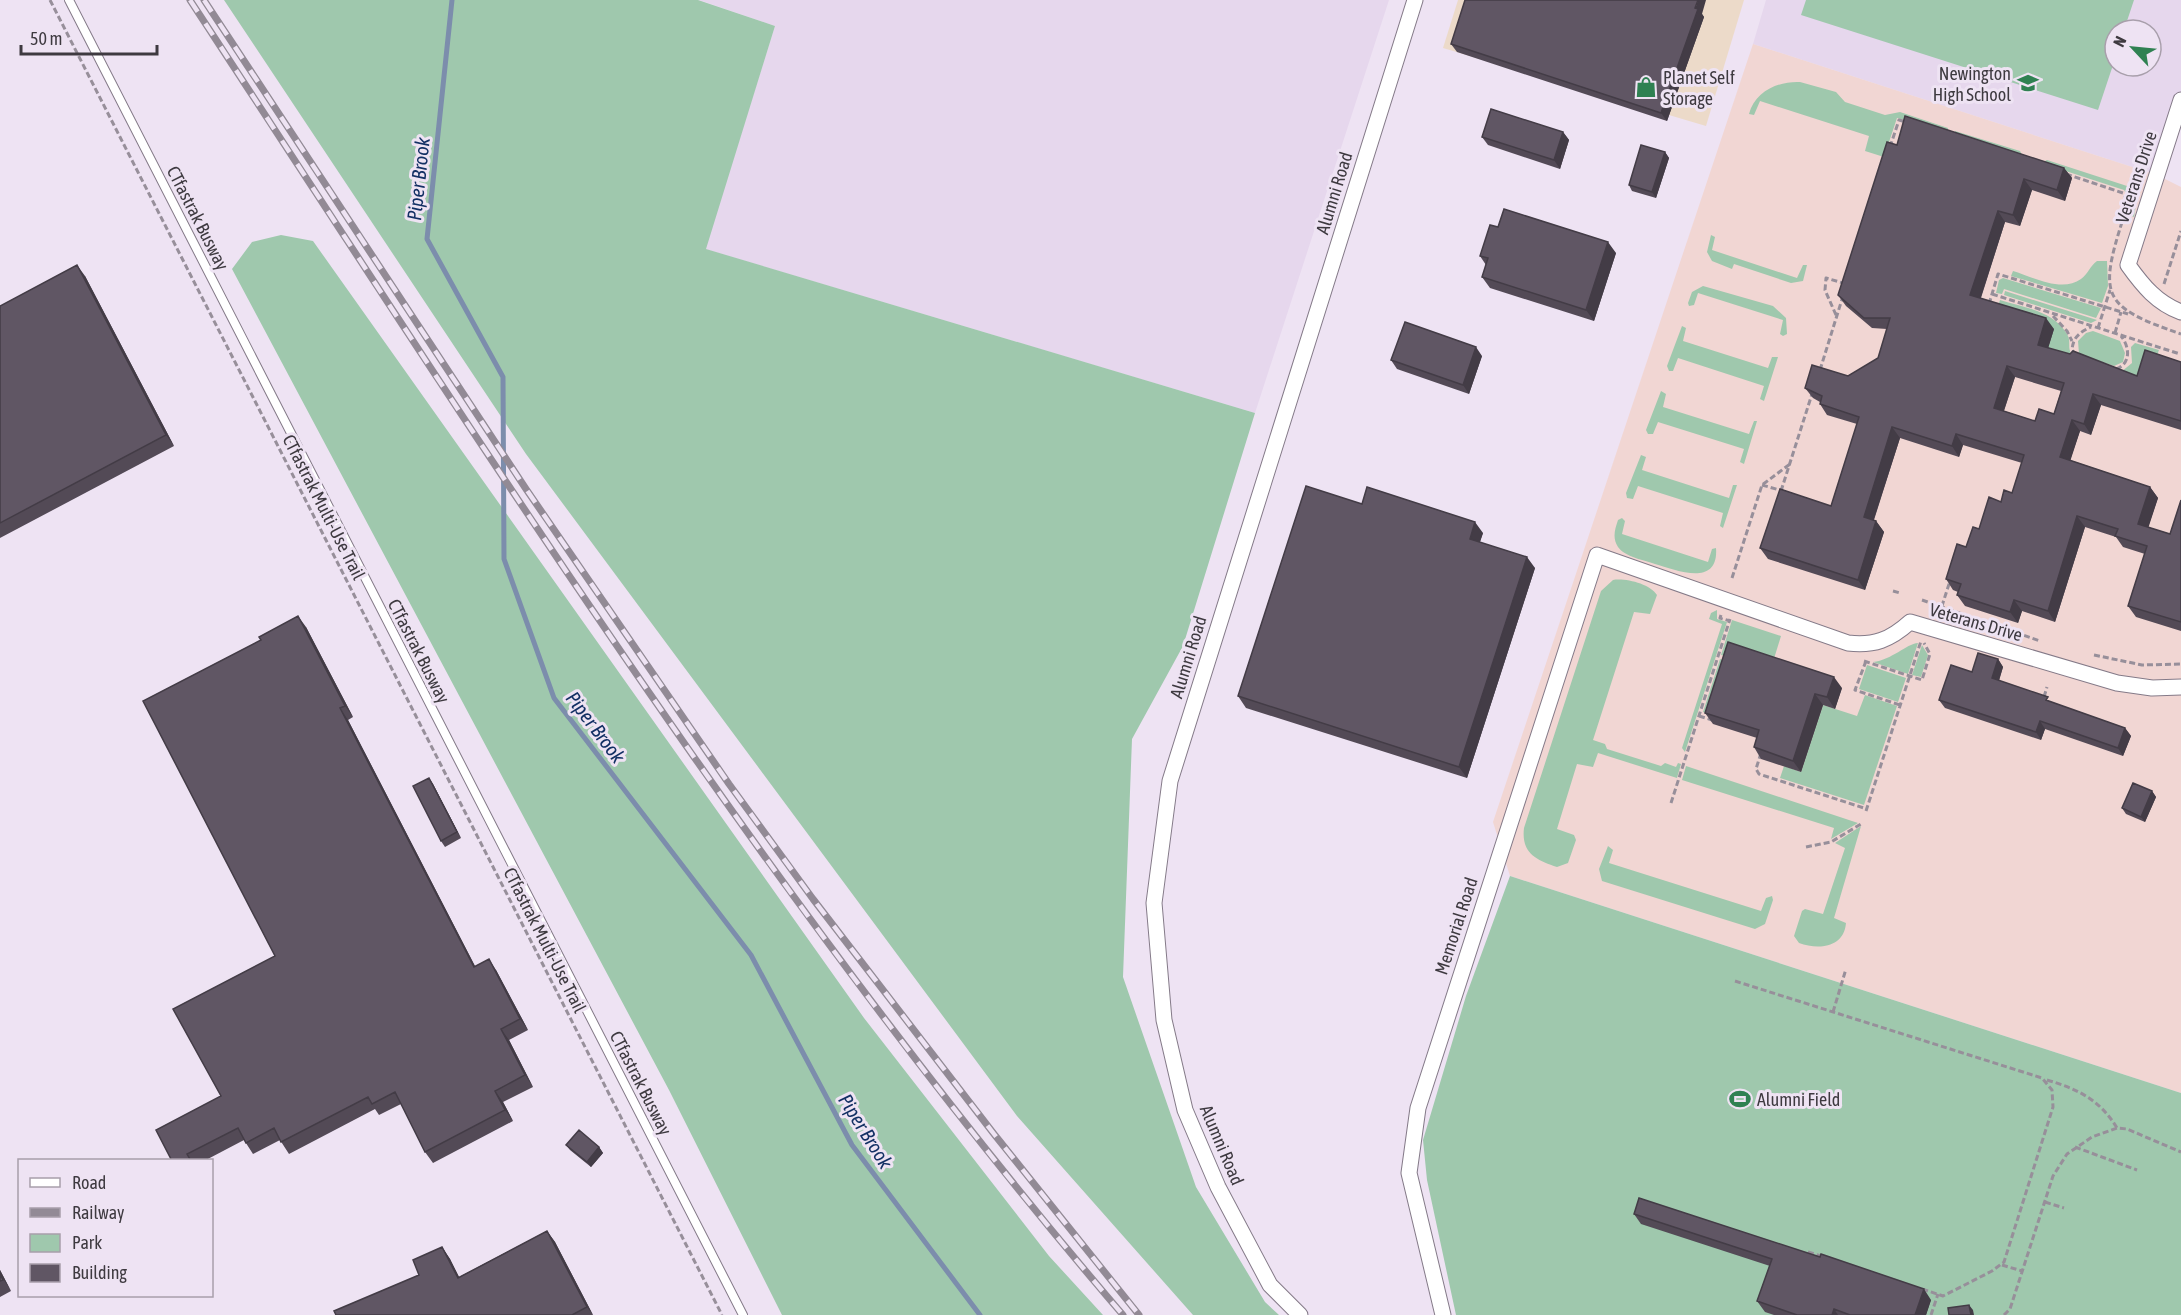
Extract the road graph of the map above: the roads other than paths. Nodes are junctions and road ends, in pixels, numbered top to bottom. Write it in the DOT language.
graph roads {
  1 [pos="69,0"];
  2 [pos="1414,0"];
  3 [pos="2181,100"];
  4 [pos="2181,312"];
  5 [pos="1597,555"];
  6 [pos="2181,687"];
  7 [pos="743,1315"];
  8 [pos="1300,1315"];
  9 [pos="1443,1315"];
  1 -- 7 [label="lane, CTfastrak Busway"];
  2 -- 8 [label="street, Alumni Road"];
  3 -- 4 [label="street, Veterans Drive"];
  5 -- 6 [label="street, Veterans Drive"];
  5 -- 9 [label="street, Memorial Road"];
}
